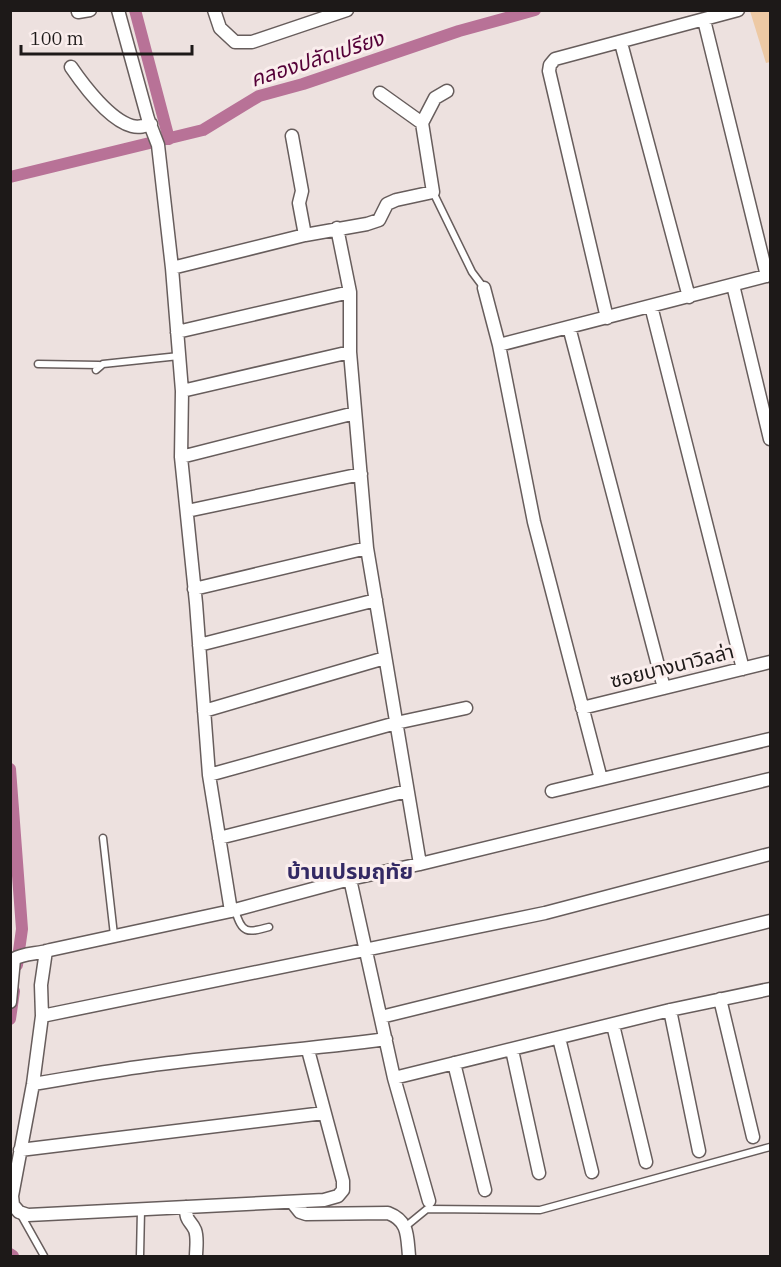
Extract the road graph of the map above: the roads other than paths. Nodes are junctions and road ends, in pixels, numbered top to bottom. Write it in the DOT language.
graph roads {
  1 [pos="118,10"];
  2 [pos="214,10"];
  3 [pos="347,10"];
  4 [pos="738,10"];
  5 [pos="704,20"];
  6 [pos="621,43"];
  7 [pos="71,68"];
  8 [pos="447,91"];
  9 [pos="380,93"];
  10 [pos="422,123"];
  11 [pos="155,134"];
  12 [pos="292,136"];
  13 [pos="433,192"];
  14 [pos="337,228"];
  15 [pos="305,235"];
  16 [pos="172,268"];
  17 [pos="769,276"];
  18 [pos="733,285"];
  19 [pos="484,288"];
  20 [pos="350,292"];
  21 [pos="689,297"];
  22 [pos="651,306"];
  23 [pos="607,318"];
  24 [pos="569,327"];
  25 [pos="177,332"];
  26 [pos="499,345"];
  27 [pos="350,352"];
  28 [pos="179,356"];
  29 [pos="38,364"];
  30 [pos="182,391"];
  31 [pos="355,413"];
  32 [pos="771,439"];
  33 [pos="181,457"];
  34 [pos="361,474"];
  35 [pos="187,511"];
  36 [pos="367,548"];
  37 [pos="194,589"];
  38 [pos="376,600"];
  39 [pos="199,645"];
  40 [pos="385,658"];
  41 [pos="771,662"];
  42 [pos="743,669"];
  43 [pos="664,688"];
  44 [pos="466,708"];
  45 [pos="582,708"];
  46 [pos="204,711"];
  47 [pos="396,723"];
  48 [pos="771,739"];
  49 [pos="209,775"];
  50 [pos="601,778"];
  51 [pos="771,779"];
  52 [pos="407,791"];
  53 [pos="552,791"];
  54 [pos="103,838"];
  55 [pos="219,838"];
  56 [pos="771,854"];
  57 [pos="420,864"];
  58 [pos="350,879"];
  59 [pos="233,910"];
  60 [pos="771,921"];
  61 [pos="269,927"];
  62 [pos="114,935"];
  63 [pos="366,951"];
  64 [pos="41,953"];
  65 [pos="12,974"];
  66 [pos="771,988"];
  67 [pos="720,999"];
  68 [pos="10,1002"];
  69 [pos="670,1010"];
  70 [pos="42,1016"];
  71 [pos="381,1017"];
  72 [pos="613,1025"];
  73 [pos="559,1038"];
  74 [pos="386,1039"];
  75 [pos="308,1050"];
  76 [pos="512,1050"];
  77 [pos="454,1063"];
  78 [pos="394,1078"];
  79 [pos="33,1084"];
  80 [pos="324,1113"];
  81 [pos="753,1137"];
  82 [pos="771,1147"];
  83 [pos="20,1150"];
  84 [pos="699,1151"];
  85 [pos="646,1162"];
  86 [pos="592,1172"];
  87 [pos="539,1173"];
  88 [pos="485,1190"];
  89 [pos="429,1201"];
  90 [pos="292,1202"];
  91 [pos="186,1207"];
  92 [pos="141,1209"];
  93 [pos="19,1212"];
  94 [pos="405,1227"];
  95 [pos="44,1257"];
  96 [pos="140,1257"];
  97 [pos="196,1257"];
  98 [pos="409,1257"];
  1 -- 11 [label="street"];
  2 -- 3 [label="street"];
  4 -- 5 [label="street"];
  5 -- 6 [label="street"];
  5 -- 17 [label="street"];
  6 -- 21 [label="street"];
  6 -- 23 [label="street"];
  7 -- 11 [label="street"];
  8 -- 10 [label="street"];
  9 -- 10 [label="street"];
  10 -- 13 [label="street"];
  11 -- 16 [label="street"];
  12 -- 15 [label="street"];
  13 -- 14 [label="street"];
  13 -- 19 [label="lane"];
  14 -- 15 [label="street"];
  14 -- 20 [label="street"];
  15 -- 16 [label="street"];
  16 -- 25 [label="street"];
  17 -- 18 [label="street"];
  18 -- 21 [label="street"];
  18 -- 32 [label="street"];
  19 -- 26 [label="street"];
  20 -- 25 [label="street"];
  20 -- 27 [label="street"];
  21 -- 22 [label="street"];
  22 -- 23 [label="street"];
  22 -- 42 [label="street"];
  23 -- 24 [label="street"];
  24 -- 26 [label="street"];
  24 -- 43 [label="street"];
  25 -- 28 [label="street"];
  26 -- 45 [label="street"];
  27 -- 30 [label="street"];
  27 -- 31 [label="street"];
  28 -- 29 [label="lane"];
  28 -- 30 [label="street"];
  30 -- 33 [label="street"];
  31 -- 33 [label="street"];
  31 -- 34 [label="street"];
  33 -- 35 [label="street"];
  34 -- 35 [label="street"];
  34 -- 36 [label="street"];
  35 -- 37 [label="street"];
  36 -- 37 [label="street"];
  36 -- 38 [label="street"];
  37 -- 39 [label="street"];
  38 -- 39 [label="street"];
  38 -- 40 [label="street"];
  39 -- 46 [label="street"];
  40 -- 46 [label="street"];
  40 -- 47 [label="street"];
  41 -- 42 [label="street, ซอยบางนาวิลล่า"];
  42 -- 43 [label="street, ซอยบางนาวิลล่า"];
  43 -- 45 [label="street, ซอยบางนาวิลล่า"];
  44 -- 47 [label="street"];
  45 -- 50 [label="street"];
  46 -- 49 [label="street"];
  47 -- 49 [label="street"];
  47 -- 52 [label="street"];
  48 -- 50 [label="street"];
  49 -- 55 [label="street"];
  50 -- 53 [label="street"];
  51 -- 57 [label="street"];
  52 -- 55 [label="street"];
  52 -- 57 [label="street"];
  54 -- 62 [label="lane"];
  55 -- 59 [label="street"];
  56 -- 63 [label="street"];
  57 -- 58 [label="street"];
  58 -- 59 [label="street"];
  58 -- 63 [label="street"];
  59 -- 61 [label="lane"];
  59 -- 62 [label="street"];
  60 -- 71 [label="street"];
  62 -- 64 [label="street"];
  63 -- 70 [label="street"];
  63 -- 71 [label="street"];
  64 -- 65 [label="street"];
  64 -- 70 [label="street"];
  65 -- 68 [label="street"];
  66 -- 67 [label="street"];
  67 -- 69 [label="street"];
  67 -- 81 [label="street"];
  69 -- 72 [label="street"];
  69 -- 84 [label="street"];
  70 -- 79 [label="street"];
  71 -- 74 [label="street"];
  72 -- 73 [label="street"];
  72 -- 85 [label="street"];
  73 -- 76 [label="street"];
  73 -- 86 [label="street"];
  74 -- 75 [label="street"];
  74 -- 78 [label="street"];
  75 -- 79 [label="street"];
  75 -- 80 [label="street"];
  76 -- 77 [label="street"];
  76 -- 87 [label="street"];
  77 -- 78 [label="street"];
  77 -- 88 [label="street"];
  78 -- 89 [label="street"];
  79 -- 83 [label="street"];
  80 -- 83 [label="street"];
  80 -- 90 [label="street"];
  82 -- 94 [label="lane"];
  83 -- 93 [label="street"];
  90 -- 91 [label="street"];
  90 -- 94 [label="street"];
  91 -- 92 [label="street"];
  91 -- 97 [label="street"];
  92 -- 93 [label="street"];
  92 -- 96 [label="lane"];
  93 -- 95 [label="lane"];
  94 -- 98 [label="street"];
}
